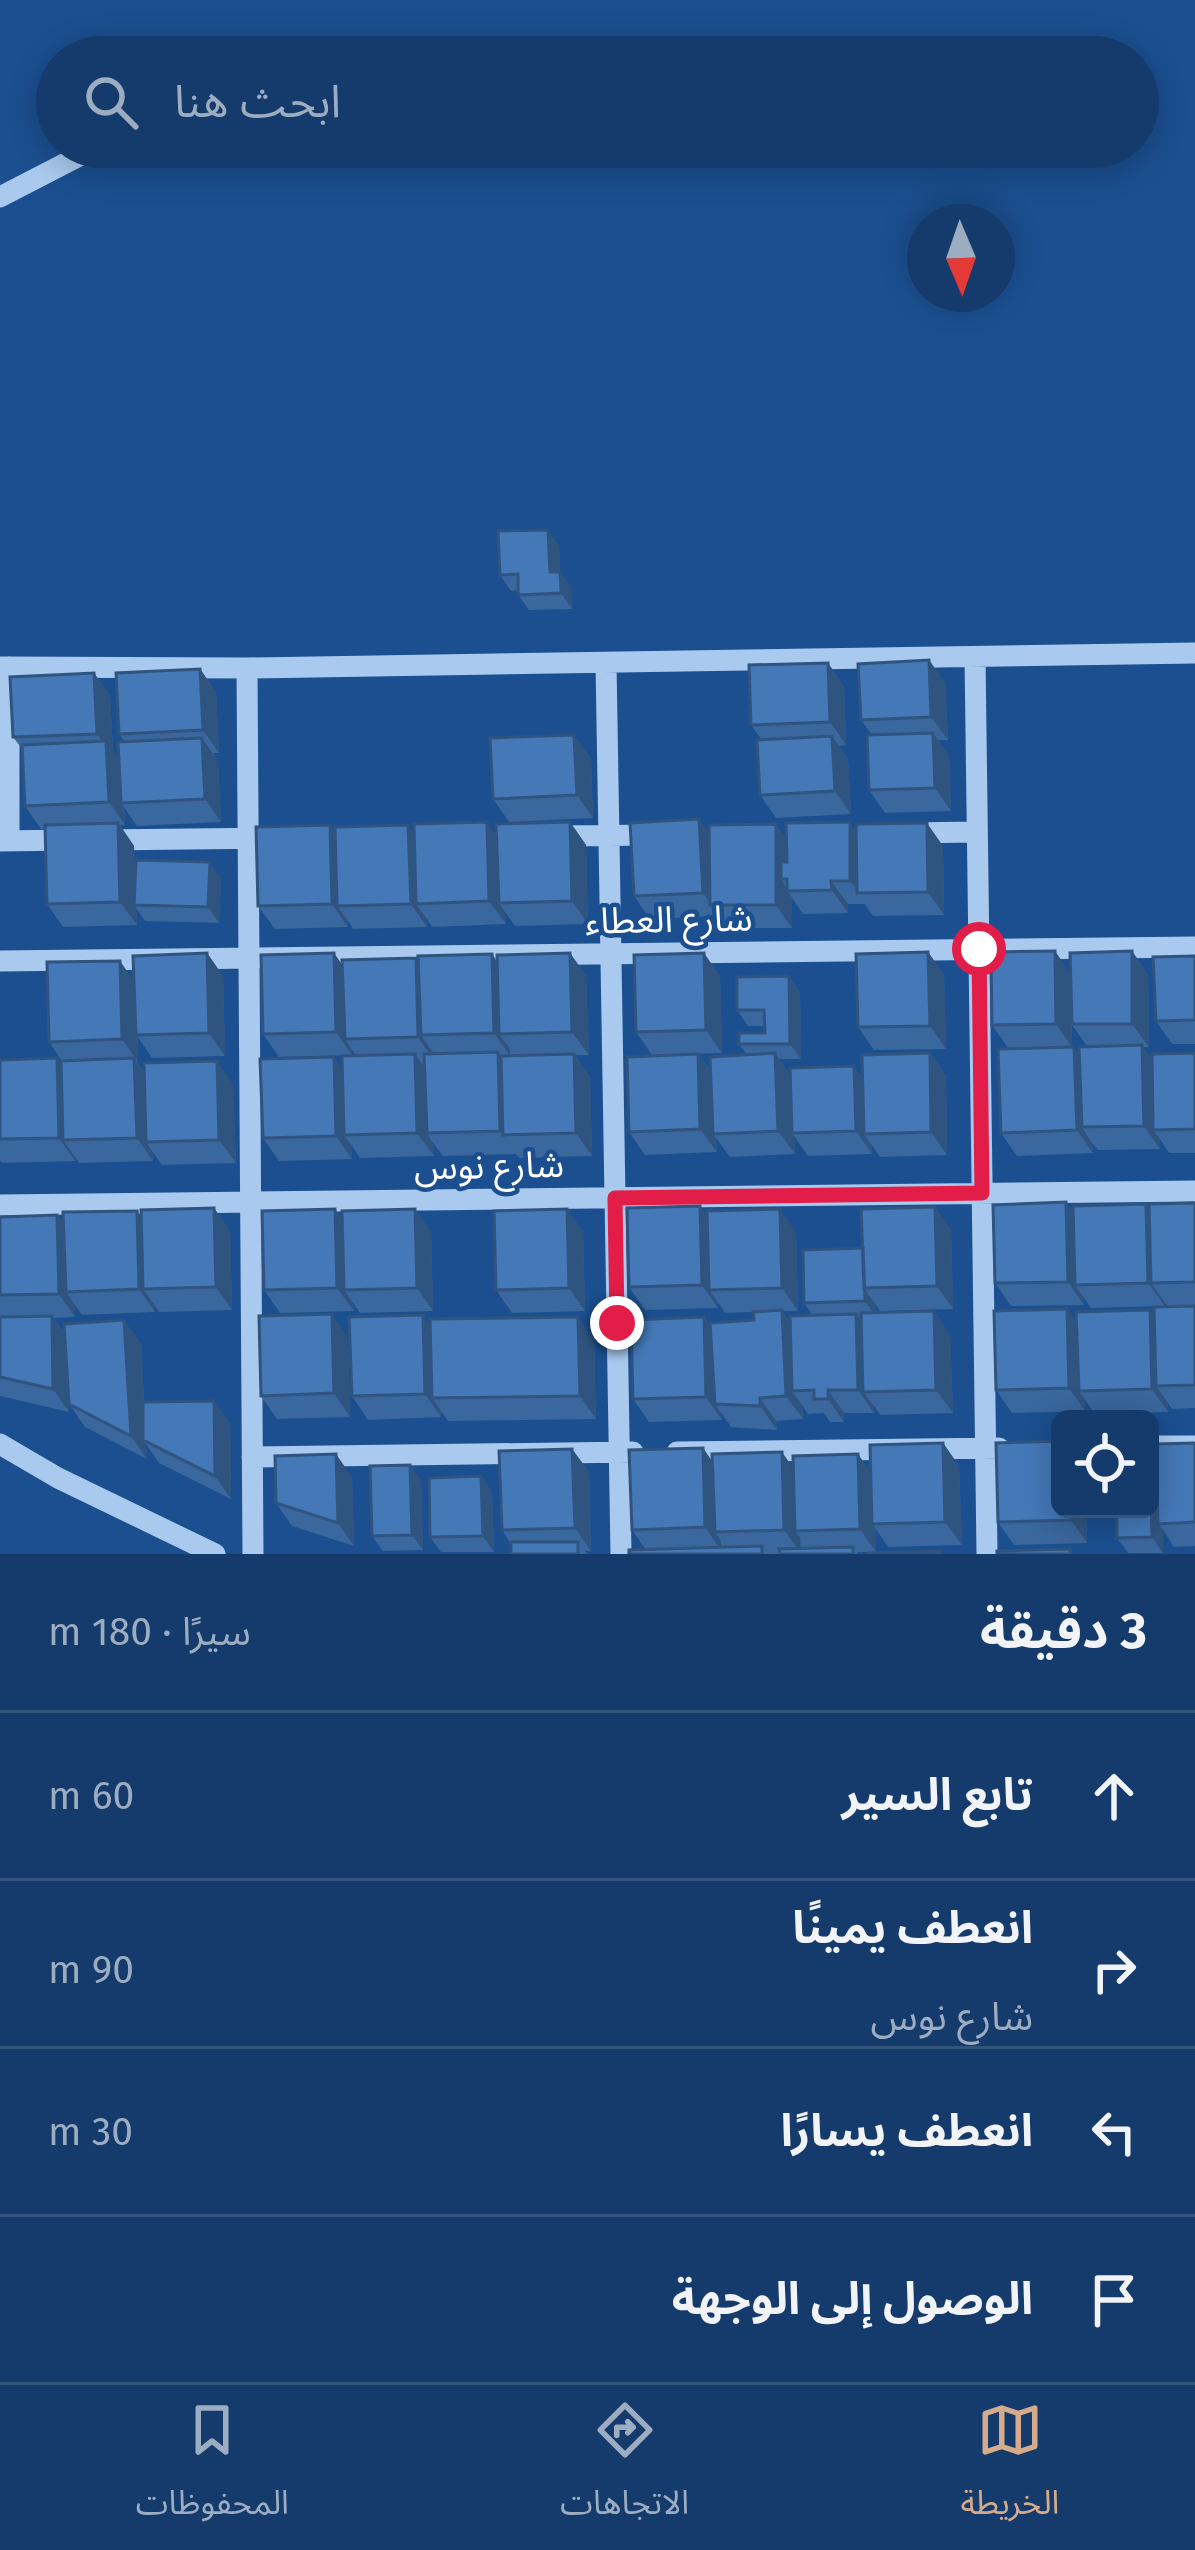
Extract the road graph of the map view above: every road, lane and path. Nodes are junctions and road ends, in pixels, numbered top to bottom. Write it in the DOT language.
graph roads {
  1 [pos="56,168"];
  2 [pos="0,197"];
  3 [pos="1195,653"];
  4 [pos="975,657"];
  5 [pos="606,663"];
  6 [pos="5,667"];
  7 [pos="248,668"];
  8 [pos="977,832"];
  9 [pos="882,833"];
  10 [pos="674,835"];
  11 [pos="519,836"];
  12 [pos="609,836"];
  13 [pos="294,838"];
  14 [pos="248,839"];
  15 [pos="5,841"];
  16 [pos="1195,946"];
  17 [pos="979,949"];
  18 [pos="611,953"];
  19 [pos="249,958"];
  20 [pos="0,961"];
  21 [pos="1195,1190"];
  22 [pos="982,1193"];
  23 [pos="615,1198"];
  24 [pos="250,1202"];
  25 [pos="0,1204"];
  26 [pos="0,1444"];
  27 [pos="1159,1446"];
  28 [pos="1195,1446"];
  29 [pos="986,1448"];
  30 [pos="1023,1448"];
  31 [pos="619,1452"];
  32 [pos="252,1457"];
  33 [pos="215,1554"];
  34 [pos="253,1554"];
  35 [pos="621,1554"];
  36 [pos="987,1554"];
  1 -- 2 [label="street"];
  3 -- 4 [label="street"];
  4 -- 5 [label="street"];
  4 -- 8 [label="street"];
  5 -- 7 [label="street"];
  5 -- 12 [label="street"];
  6 -- 7 [label="street"];
  6 -- 15 [label="street"];
  7 -- 14 [label="street"];
  8 -- 9 [label="street"];
  8 -- 17 [label="street"];
  10 -- 12 [label="street"];
  11 -- 12 [label="street"];
  12 -- 18 [label="street"];
  13 -- 14 [label="street"];
  14 -- 15 [label="street"];
  14 -- 19 [label="street"];
  16 -- 17 [label="street, شارع العطاء"];
  17 -- 18 [label="street, شارع العطاء"];
  17 -- 22 [label="street"];
  18 -- 19 [label="street, شارع العطاء"];
  18 -- 23 [label="street"];
  19 -- 20 [label="street, شارع العطاء"];
  19 -- 24 [label="street"];
  21 -- 22 [label="street, شارع نوس"];
  22 -- 23 [label="street, شارع نوس"];
  22 -- 29 [label="street"];
  23 -- 24 [label="street, شارع نوس"];
  23 -- 31 [label="street"];
  24 -- 25 [label="street, شارع نوس"];
  24 -- 32 [label="street"];
  26 -- 33 [label="street"];
  27 -- 28 [label="street"];
  29 -- 30 [label="street"];
  29 -- 31 [label="street"];
  29 -- 36 [label="street"];
  31 -- 32 [label="street"];
  31 -- 35 [label="street"];
  32 -- 34 [label="street"];
}
